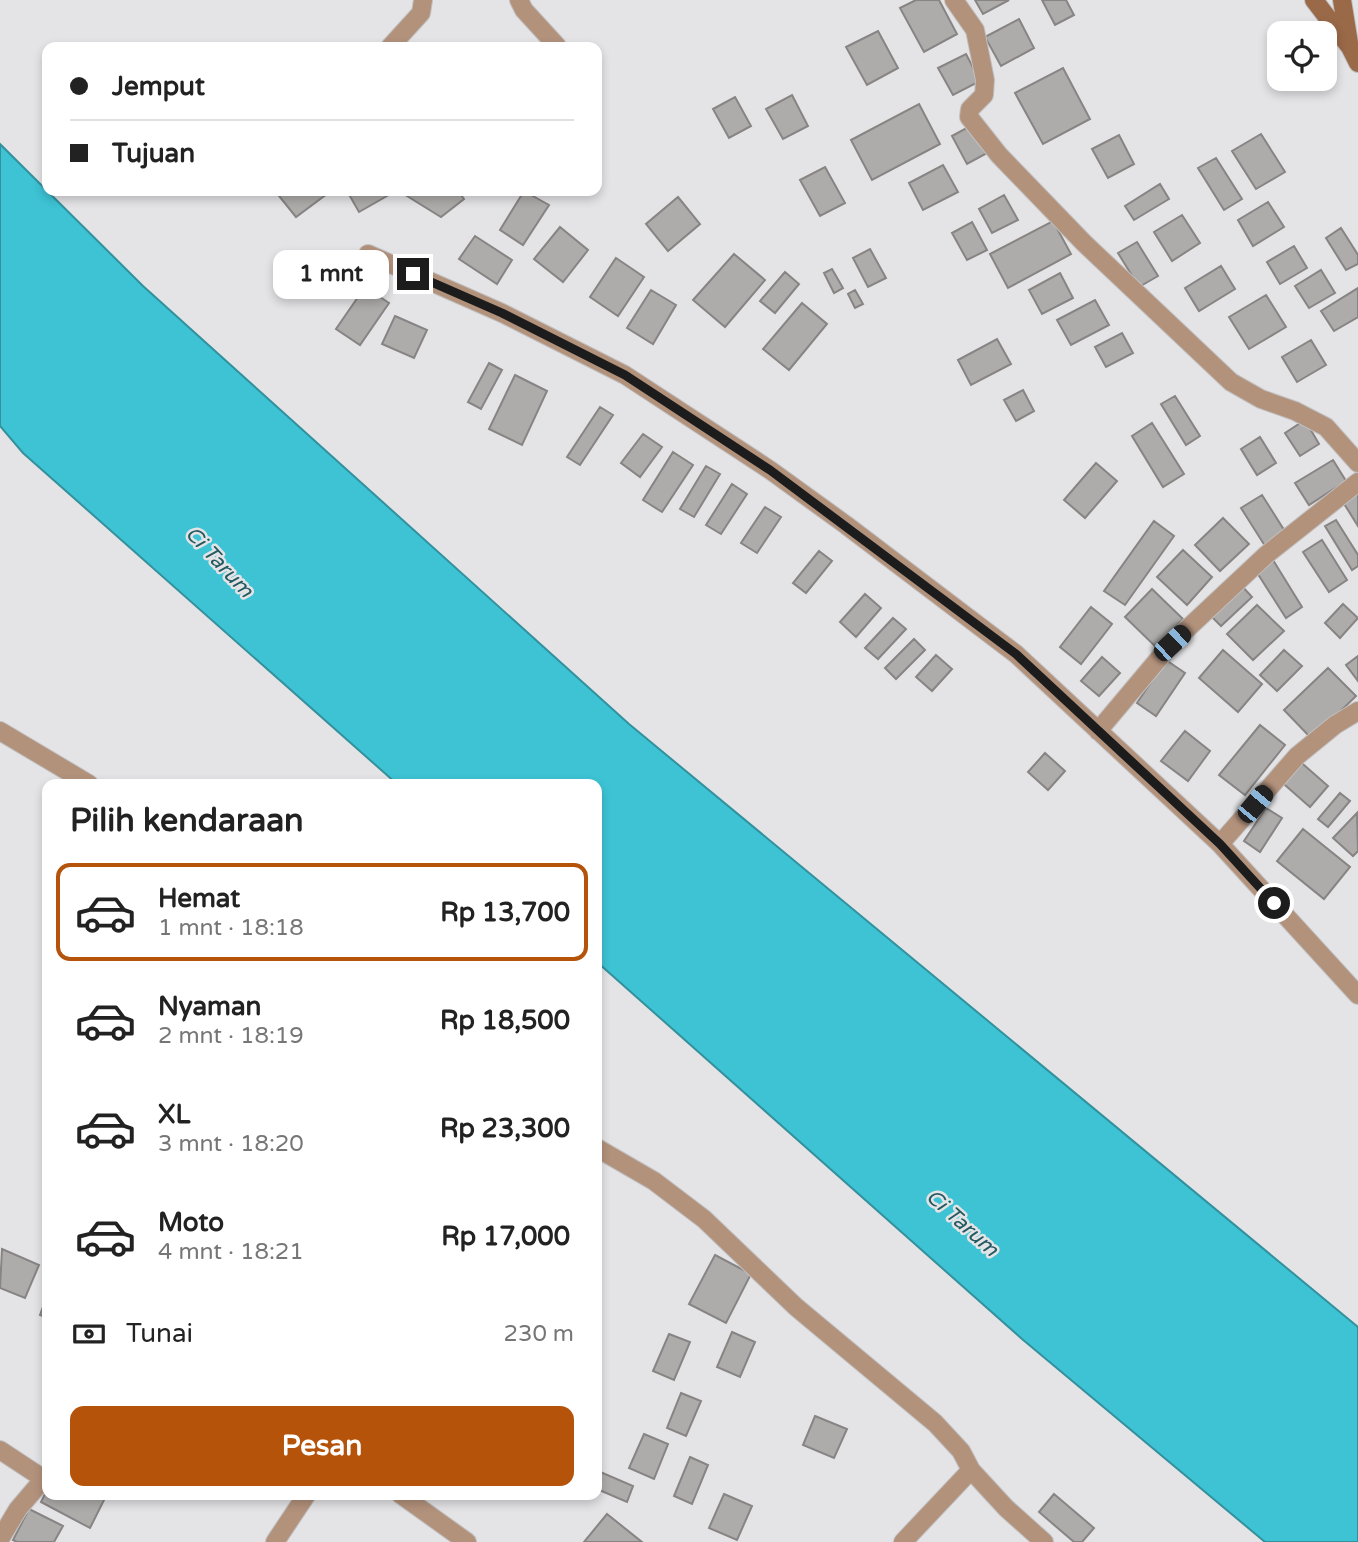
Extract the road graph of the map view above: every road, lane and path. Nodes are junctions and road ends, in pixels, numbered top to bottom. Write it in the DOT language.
graph roads {
  1 [pos="423,0"];
  2 [pos="519,0"];
  3 [pos="954,0"];
  4 [pos="1314,0"];
  5 [pos="1342,0"];
  6 [pos="395,42"];
  7 [pos="553,42"];
  8 [pos="1354,55"];
  9 [pos="368,254"];
  10 [pos="1358,463"];
  11 [pos="1358,482"];
  12 [pos="1358,711"];
  13 [pos="0,731"];
  14 [pos="1098,732"];
  15 [pos="81,779"];
  16 [pos="1220,844"];
  17 [pos="1358,995"];
  18 [pos="602,1151"];
  19 [pos="0,1450"];
  20 [pos="971,1470"];
  21 [pos="42,1475"];
  22 [pos="42,1482"];
  23 [pos="303,1500"];
  24 [pos="408,1500"];
  25 [pos="0,1539"];
  26 [pos="275,1542"];
  27 [pos="467,1542"];
  28 [pos="903,1542"];
  29 [pos="1044,1542"];
  1 -- 6 [label="street"];
  2 -- 7 [label="street"];
  3 -- 10 [label="street"];
  4 -- 8 [label="street"];
  5 -- 8 [label="street"];
  9 -- 14 [label="street"];
  11 -- 14 [label="street"];
  12 -- 16 [label="street"];
  13 -- 15 [label="street"];
  14 -- 16 [label="street"];
  16 -- 17 [label="street"];
  18 -- 20 [label="street"];
  19 -- 21 [label="street"];
  20 -- 28 [label="street"];
  20 -- 29 [label="street"];
  22 -- 25 [label="street"];
  23 -- 26 [label="street"];
  24 -- 27 [label="street"];
}
